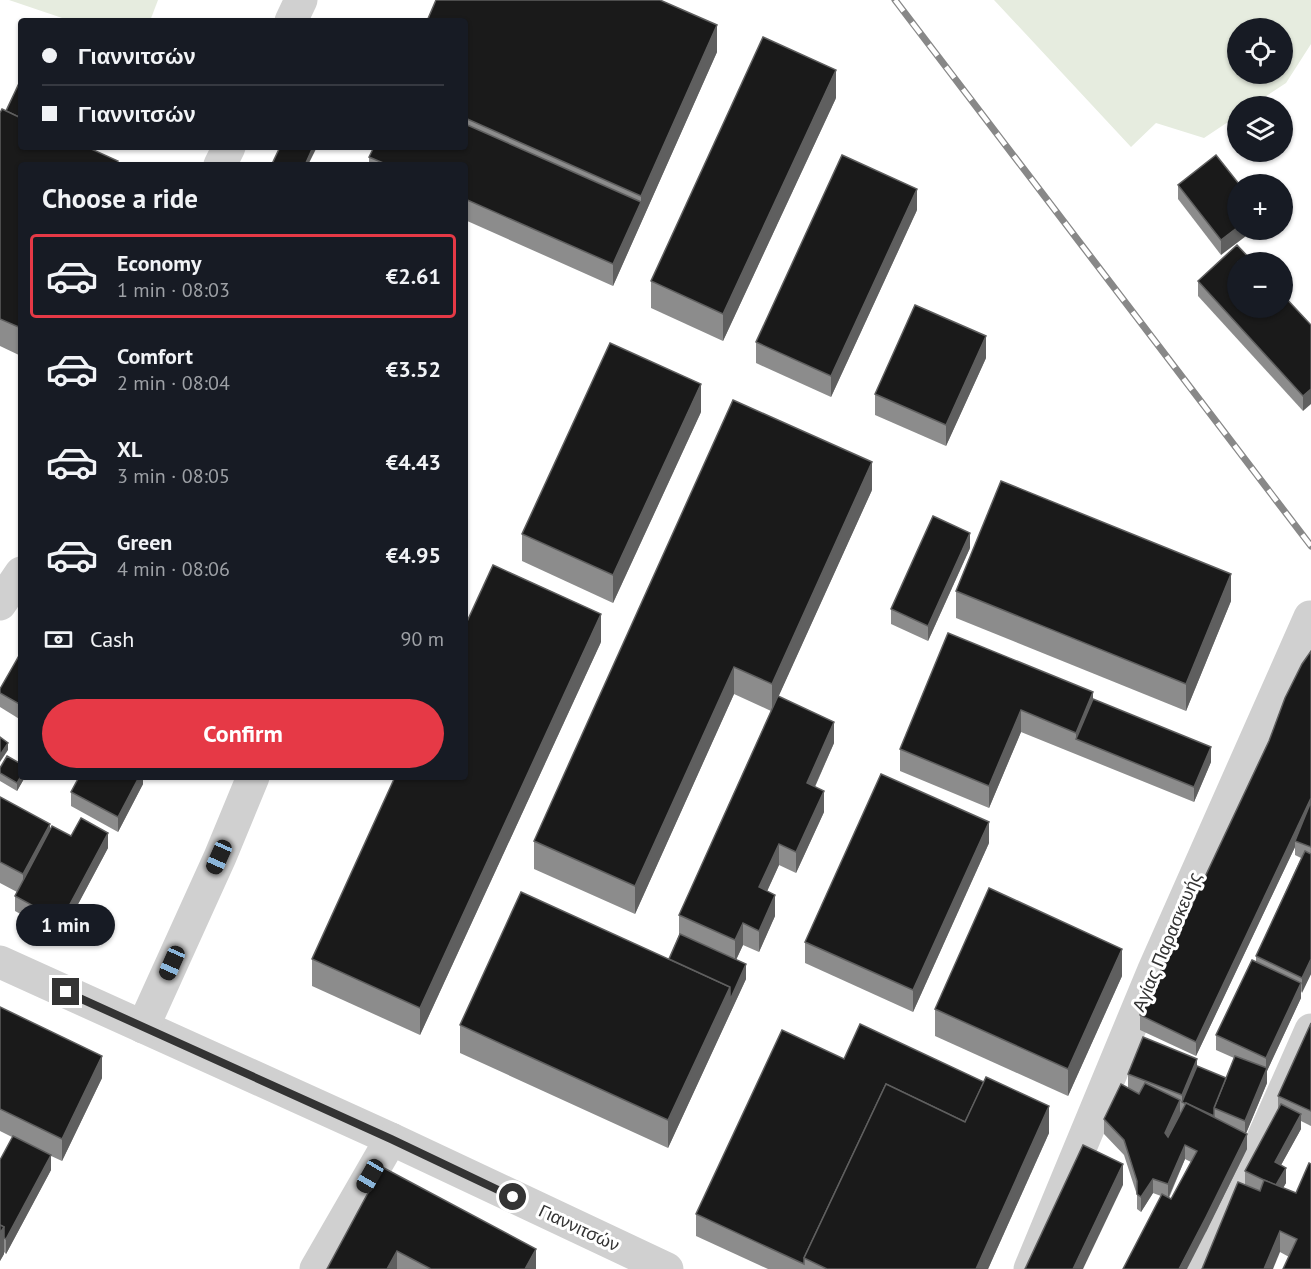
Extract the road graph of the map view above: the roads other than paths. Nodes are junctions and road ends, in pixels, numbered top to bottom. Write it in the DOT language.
graph roads {
  1 [pos="301,0"];
  2 [pos="292,18"];
  3 [pos="18,577"];
  4 [pos="0,604"];
  5 [pos="1310,617"];
  6 [pos="252,780"];
  7 [pos="0,962"];
  8 [pos="143,1027"];
  9 [pos="1311,1030"];
  10 [pos="391,1139"];
  11 [pos="316,1269"];
  12 [pos="667,1269"];
  13 [pos="1030,1269"];
  14 [pos="1203,1269"];
  1 -- 2 [label="street"];
  3 -- 4 [label="street"];
  5 -- 13 [label="street, Αγίας Παρασκευής"];
  6 -- 8 [label="street"];
  7 -- 8 [label="street, Γιαννιτσών"];
  8 -- 10 [label="street, Γιαννιτσών"];
  9 -- 14 [label="street"];
  10 -- 11 [label="street"];
  10 -- 12 [label="street, Γιαννιτσών"];
}
